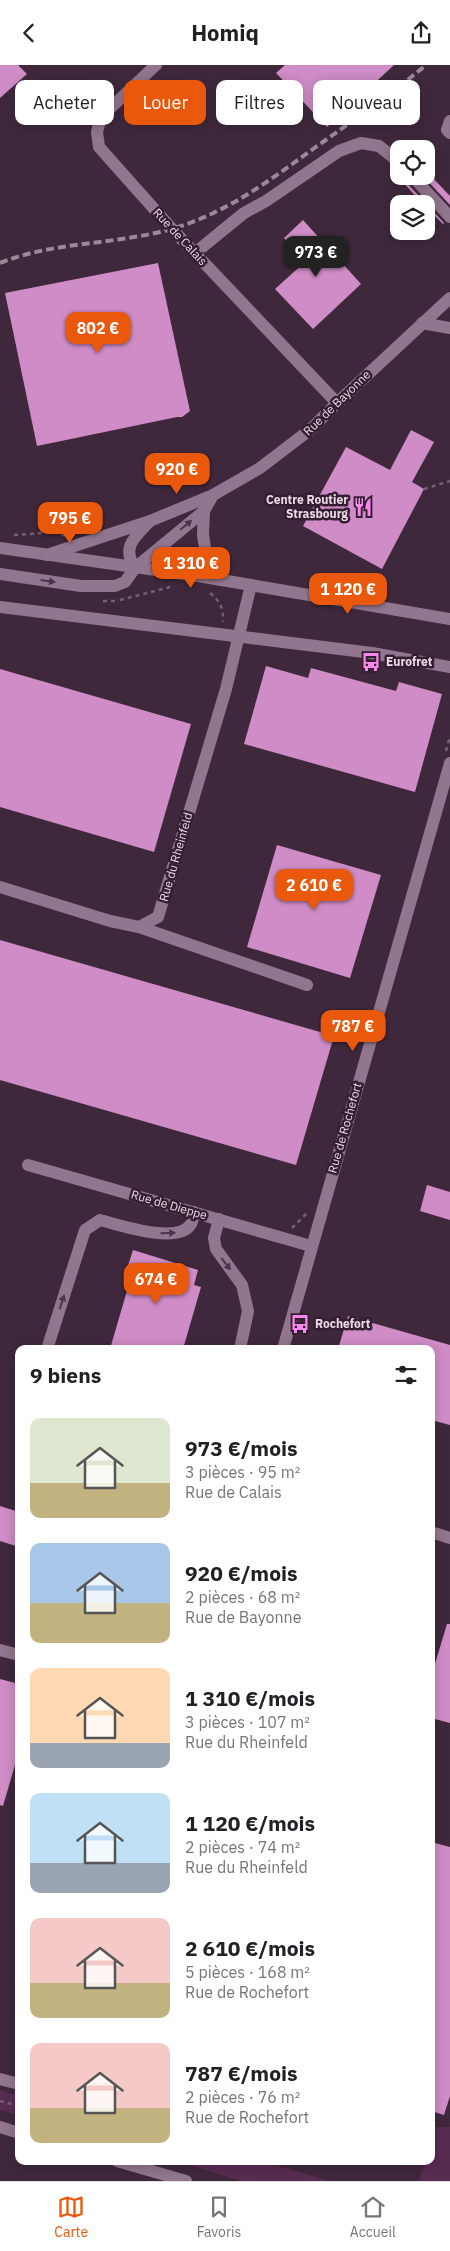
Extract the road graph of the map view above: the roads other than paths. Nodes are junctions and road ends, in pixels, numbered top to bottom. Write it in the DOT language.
graph roads {
  1 [pos="156,65"];
  2 [pos="450,121"];
  3 [pos="450,133"];
  4 [pos="390,155"];
  5 [pos="420,185"];
  6 [pos="450,217"];
  7 [pos="195,253"];
  8 [pos="450,297"];
  9 [pos="422,323"];
  10 [pos="450,329"];
  11 [pos="336,403"];
  12 [pos="213,495"];
  13 [pos="204,511"];
  14 [pos="150,521"];
  15 [pos="0,548"];
  16 [pos="47,555"];
  17 [pos="136,568"];
  18 [pos="0,574"];
  19 [pos="221,580"];
  20 [pos="251,585"];
  21 [pos="0,607"];
  22 [pos="450,619"];
  23 [pos="240,637"];
  24 [pos="450,667"];
  25 [pos="450,763"];
  26 [pos="0,887"];
  27 [pos="139,927"];
  28 [pos="307,985"];
  29 [pos="28,1165"];
  30 [pos="194,1212"];
  31 [pos="219,1219"];
  32 [pos="311,1245"];
  33 [pos="48,1345"];
  34 [pos="241,1345"];
  35 [pos="284,1345"];
  36 [pos="435,1534"];
  37 [pos="450,1538"];
  38 [pos="0,1649"];
  39 [pos="15,1654"];
  40 [pos="0,2079"];
  41 [pos="15,2083"];
  42 [pos="1,2131"];
  43 [pos="15,2133"];
  44 [pos="131,2165"];
  45 [pos="186,2181"];
  1 -- 7 [label="street, Rue de Calais"];
  2 -- 3 [label="street"];
  4 -- 7 [label="street"];
  5 -- 6 [label="street"];
  7 -- 11 [label="street, Rue de Calais"];
  8 -- 9 [label="street, Rue de Bayonne"];
  9 -- 10 [label="street"];
  9 -- 11 [label="street, Rue de Bayonne"];
  11 -- 12 [label="street, Rue de Bayonne"];
  12 -- 13 [label="street"];
  12 -- 14 [label="street, Rue de Bayonne"];
  17 -- 13 [label="street, one-way"];
  13 -- 19 [label="street"];
  14 -- 16 [label="street, Rue de Bayonne"];
  14 -- 17 [label="street, Rue de Bayonne"];
  15 -- 16 [label="street"];
  16 -- 17 [label="street"];
  18 -- 17 [label="street, one-way"];
  17 -- 19 [label="street"];
  19 -- 20 [label="street"];
  20 -- 22 [label="street"];
  20 -- 23 [label="street, Rue du Rheinfeld"];
  21 -- 23 [label="street"];
  23 -- 24 [label="street"];
  23 -- 27 [label="street, Rue du Rheinfeld"];
  25 -- 32 [label="street, Rue de Rochefort"];
  26 -- 27 [label="street"];
  27 -- 28 [label="street"];
  29 -- 30 [label="street, Rue de Dieppe"];
  30 -- 31 [label="street, Rue de Dieppe"];
  33 -- 30 [label="street, one-way"];
  31 -- 32 [label="street, Rue de Dieppe"];
  31 -- 34 [label="street, one-way"];
  32 -- 35 [label="street, Rue de Rochefort"];
  36 -- 37 [label="street"];
  38 -- 39 [label="street"];
  40 -- 41 [label="street"];
  42 -- 43 [label="street"];
  44 -- 45 [label="street"];
}
